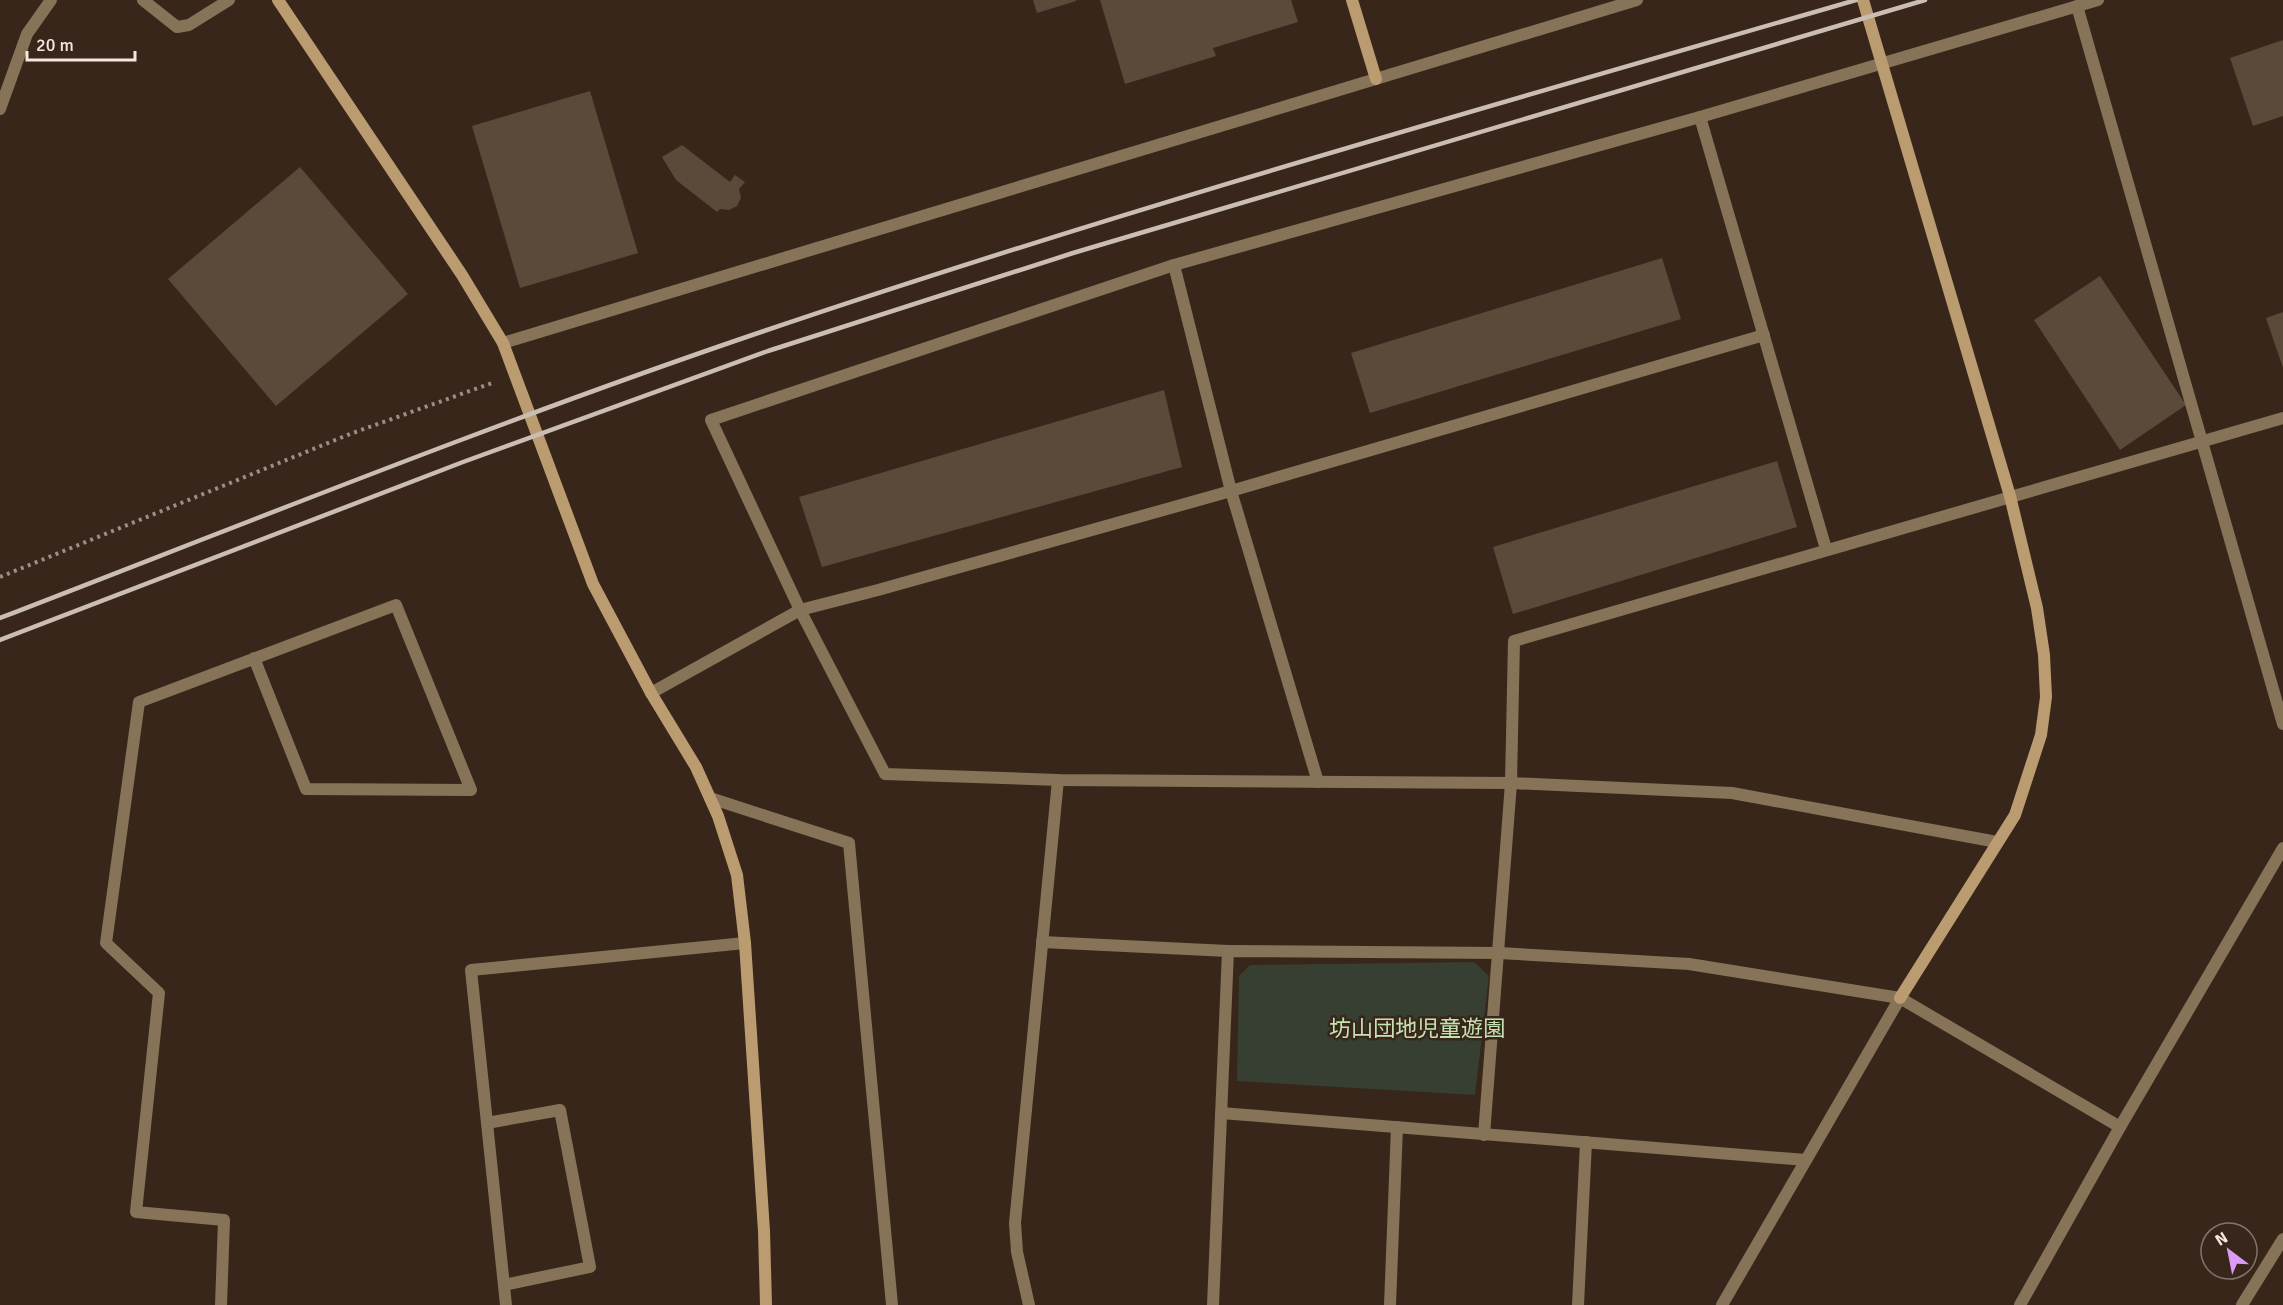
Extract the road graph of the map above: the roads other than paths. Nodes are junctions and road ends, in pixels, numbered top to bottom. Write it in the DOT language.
graph roads {
  1 [pos="51,0"];
  2 [pos="143,0"];
  3 [pos="229,0"];
  4 [pos="278,0"];
  5 [pos="1352,0"];
  6 [pos="1637,0"];
  7 [pos="1863,0"];
  8 [pos="2098,0"];
  9 [pos="2077,6"];
  10 [pos="1881,63"];
  11 [pos="1376,79"];
  12 [pos="0,109"];
  13 [pos="1700,117"];
  14 [pos="1174,265"];
  15 [pos="1764,335"];
  16 [pos="503,343"];
  17 [pos="2283,418"];
  18 [pos="2203,440"];
  19 [pos="1231,491"];
  20 [pos="2010,496"];
  21 [pos="1826,549"];
  22 [pos="800,610"];
  23 [pos="254,658"];
  24 [pos="651,693"];
  25 [pos="2283,724"];
  26 [pos="1058,780"];
  27 [pos="1318,782"];
  28 [pos="1511,783"];
  29 [pos="710,798"];
  30 [pos="1997,842"];
  31 [pos="2283,848"];
  32 [pos="1042,942"];
  33 [pos="745,943"];
  34 [pos="1227,951"];
  35 [pos="1500,954"];
  36 [pos="1900,998"];
  37 [pos="1221,1113"];
  38 [pos="487,1123"];
  39 [pos="1397,1127"];
  40 [pos="2120,1127"];
  41 [pos="1484,1135"];
  42 [pos="1586,1142"];
  43 [pos="1806,1160"];
  44 [pos="2283,1239"];
  45 [pos="504,1285"];
  46 [pos="221,1305"];
  47 [pos="506,1305"];
  48 [pos="766,1305"];
  49 [pos="892,1305"];
  50 [pos="1029,1305"];
  51 [pos="1213,1305"];
  52 [pos="1390,1305"];
  53 [pos="1578,1305"];
  54 [pos="1722,1305"];
  55 [pos="2020,1305"];
  56 [pos="2242,1305"];
  1 -- 12 [label="street"];
  2 -- 3 [label="street"];
  4 -- 16 [label="street"];
  5 -- 11 [label="street"];
  6 -- 11 [label="street"];
  7 -- 10 [label="street"];
  8 -- 9 [label="street"];
  9 -- 10 [label="street"];
  9 -- 18 [label="street"];
  10 -- 13 [label="street"];
  10 -- 20 [label="street"];
  11 -- 16 [label="street"];
  13 -- 14 [label="street"];
  13 -- 15 [label="street"];
  14 -- 19 [label="street"];
  14 -- 22 [label="street"];
  15 -- 19 [label="street"];
  15 -- 21 [label="street"];
  16 -- 24 [label="street"];
  17 -- 18 [label="street"];
  18 -- 20 [label="street"];
  18 -- 25 [label="street"];
  19 -- 22 [label="street"];
  19 -- 27 [label="street"];
  20 -- 21 [label="street"];
  20 -- 30 [label="street"];
  21 -- 28 [label="street"];
  22 -- 24 [label="street"];
  22 -- 26 [label="street"];
  23 -- 23 [label="street"];
  23 -- 46 [label="street"];
  24 -- 29 [label="street"];
  26 -- 27 [label="street"];
  26 -- 32 [label="street"];
  27 -- 28 [label="street"];
  28 -- 30 [label="street"];
  28 -- 35 [label="street"];
  29 -- 33 [label="street"];
  29 -- 49 [label="street"];
  30 -- 36 [label="street"];
  31 -- 40 [label="street"];
  32 -- 34 [label="street"];
  32 -- 50 [label="street"];
  33 -- 38 [label="street"];
  33 -- 48 [label="street"];
  34 -- 35 [label="street"];
  34 -- 37 [label="street"];
  35 -- 36 [label="street"];
  35 -- 41 [label="street"];
  36 -- 40 [label="street"];
  36 -- 43 [label="street"];
  37 -- 39 [label="street"];
  37 -- 51 [label="street"];
  38 -- 45 [label="street"];
  38 -- 45 [label="street"];
  39 -- 41 [label="street"];
  39 -- 52 [label="street"];
  40 -- 55 [label="street"];
  41 -- 42 [label="street"];
  42 -- 43 [label="street"];
  42 -- 53 [label="street"];
  43 -- 54 [label="street"];
  44 -- 56 [label="street"];
  45 -- 47 [label="street"];
}
